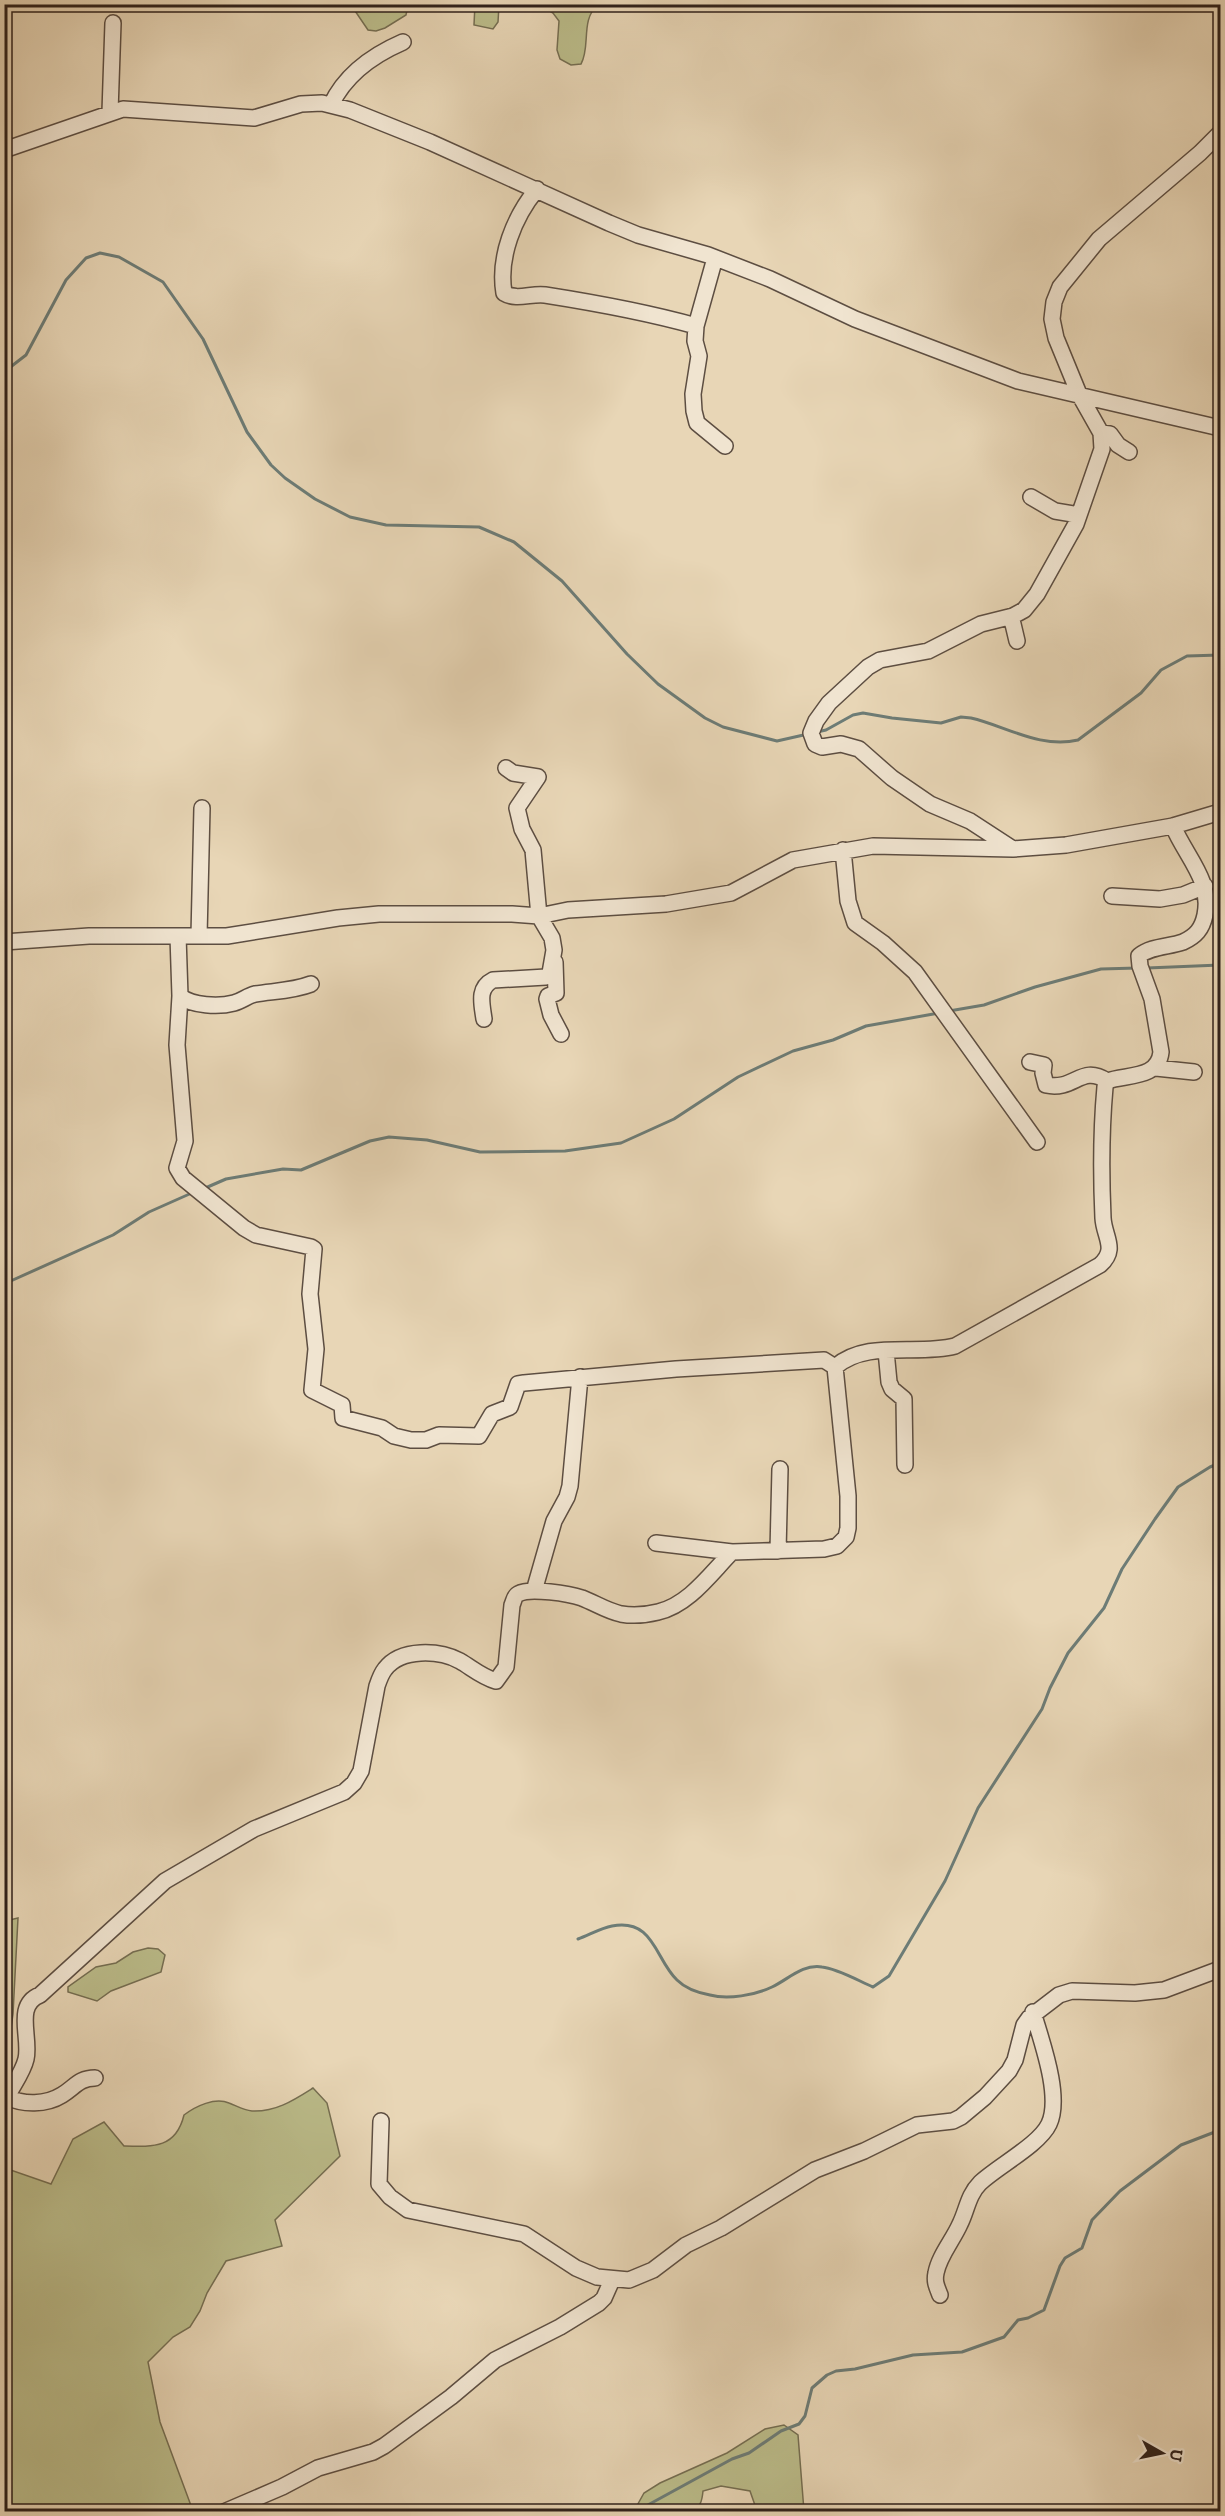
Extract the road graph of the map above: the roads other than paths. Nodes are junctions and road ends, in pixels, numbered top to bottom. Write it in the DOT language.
graph roads {
  1 [pos="113,23"];
  2 [pos="403,42"];
  3 [pos="331,105"];
  4 [pos="110,112"];
  5 [pos="1221,133"];
  6 [pos="4,150"];
  7 [pos="537,189"];
  8 [pos="715,258"];
  9 [pos="696,326"];
  10 [pos="1079,394"];
  11 [pos="1221,428"];
  12 [pos="1101,433"];
  13 [pos="725,446"];
  14 [pos="1129,452"];
  15 [pos="1031,497"];
  16 [pos="1079,514"];
  17 [pos="1009,617"];
  18 [pos="1017,641"];
  19 [pos="506,768"];
  20 [pos="202,808"];
  21 [pos="1221,812"];
  22 [pos="1173,826"];
  23 [pos="1013,849"];
  24 [pos="843,850"];
  25 [pos="1205,886"];
  26 [pos="1112,896"];
  27 [pos="539,916"];
  28 [pos="178,936"];
  29 [pos="199,936"];
  30 [pos="4,942"];
  31 [pos="554,950"];
  32 [pos="311,984"];
  33 [pos="180,996"];
  34 [pos="484,1019"];
  35 [pos="561,1034"];
  36 [pos="1030,1062"];
  37 [pos="1156,1068"];
  38 [pos="1194,1072"];
  39 [pos="1107,1081"];
  40 [pos="1037,1142"];
  41 [pos="886,1351"];
  42 [pos="835,1367"];
  43 [pos="580,1377"];
  44 [pos="905,1465"];
  45 [pos="780,1469"];
  46 [pos="656,1543"];
  47 [pos="778,1551"];
  48 [pos="732,1552"];
  49 [pos="534,1591"];
  50 [pos="1221,1970"];
  51 [pos="1033,2012"];
  52 [pos="96,2078"];
  53 [pos="381,2121"];
  54 [pos="612,2280"];
  55 [pos="940,2295"];
  56 [pos="224,2511"];
  1 -- 4 [label="street"];
  2 -- 3 [label="street"];
  3 -- 4 [label="street"];
  3 -- 7 [label="street"];
  4 -- 6 [label="street"];
  5 -- 10 [label="street"];
  7 -- 8 [label="street"];
  7 -- 9 [label="street"];
  8 -- 9 [label="street"];
  8 -- 10 [label="street"];
  9 -- 13 [label="street"];
  10 -- 11 [label="street"];
  10 -- 12 [label="street"];
  12 -- 14 [label="street"];
  12 -- 16 [label="street"];
  15 -- 16 [label="street"];
  16 -- 17 [label="street"];
  17 -- 18 [label="street"];
  17 -- 23 [label="street"];
  19 -- 27 [label="street"];
  20 -- 29 [label="street"];
  21 -- 22 [label="street"];
  22 -- 23 [label="street"];
  22 -- 25 [label="street"];
  23 -- 24 [label="street"];
  24 -- 27 [label="street"];
  24 -- 40 [label="street"];
  25 -- 26 [label="street"];
  25 -- 37 [label="street"];
  27 -- 29 [label="street"];
  27 -- 31 [label="street"];
  28 -- 29 [label="street"];
  28 -- 30 [label="street"];
  28 -- 33 [label="street"];
  31 -- 34 [label="street"];
  31 -- 35 [label="street"];
  32 -- 33 [label="street"];
  33 -- 43 [label="street"];
  36 -- 39 [label="street"];
  37 -- 38 [label="street"];
  37 -- 39 [label="street"];
  39 -- 41 [label="street"];
  41 -- 42 [label="street"];
  41 -- 44 [label="street"];
  42 -- 43 [label="street"];
  42 -- 47 [label="street"];
  43 -- 49 [label="street"];
  45 -- 47 [label="street"];
  46 -- 48 [label="street"];
  47 -- 48 [label="street"];
  48 -- 49 [label="street"];
  49 -- 52 [label="street"];
  50 -- 51 [label="street"];
  51 -- 54 [label="street"];
  51 -- 55 [label="street"];
  53 -- 54 [label="street"];
  54 -- 56 [label="street"];
}
